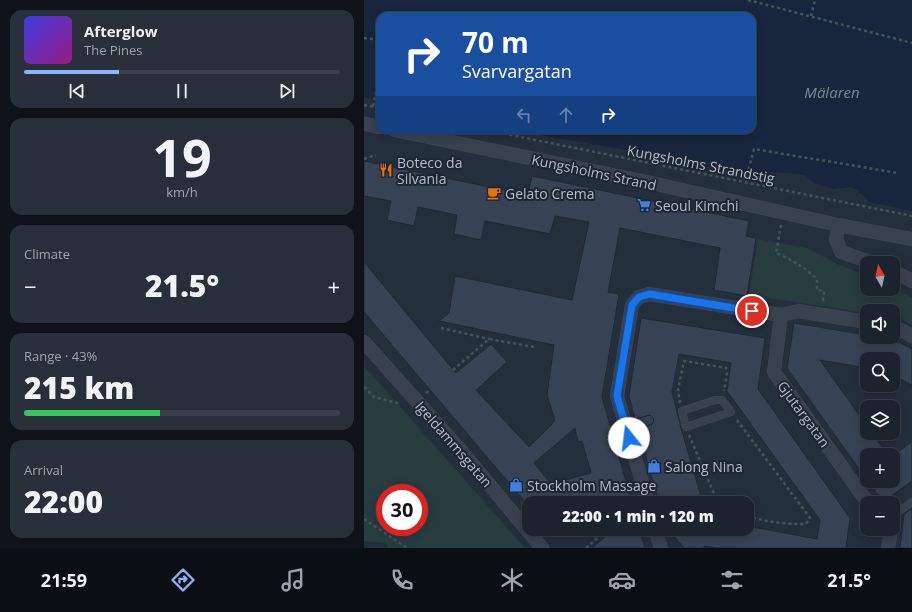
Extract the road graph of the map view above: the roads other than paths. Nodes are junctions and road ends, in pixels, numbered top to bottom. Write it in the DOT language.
graph roads {
  1 [pos="364,124"];
  2 [pos="376,126"];
  3 [pos="414,134"];
  4 [pos="838,225"];
  5 [pos="912,238"];
  6 [pos="860,259"];
  7 [pos="900,274"];
  8 [pos="912,281"];
  9 [pos="781,315"];
  10 [pos="860,321"];
  11 [pos="900,330"];
  12 [pos="912,336"];
  13 [pos="364,342"];
  14 [pos="649,420"];
  15 [pos="625,425"];
  16 [pos="686,427"];
  17 [pos="646,496"];
  18 [pos="863,496"];
  19 [pos="912,502"];
  20 [pos="900,511"];
  21 [pos="658,536"];
  22 [pos="890,536"];
  23 [pos="542,548"];
  24 [pos="661,548"];
  25 [pos="888,548"];
  1 -- 2 [label="street"];
  3 -- 4 [label="street, Kungsholms Strand"];
  4 -- 5 [label="street, Kungsholms Strand"];
  4 -- 6 [label="street"];
  7 -- 8 [label="street"];
  9 -- 10 [label="street"];
  9 -- 15 [label="street"];
  9 -- 18 [label="street, Gjutargatan"];
  11 -- 12 [label="street"];
  13 -- 23 [label="street, Igeldammsgatan"];
  14 -- 15 [label="lane"];
  15 -- 17 [label="street"];
  16 -- 16 [label="lane"];
  19 -- 20 [label="lane"];
  21 -- 24 [label="street"];
  22 -- 25 [label="street"];
}
